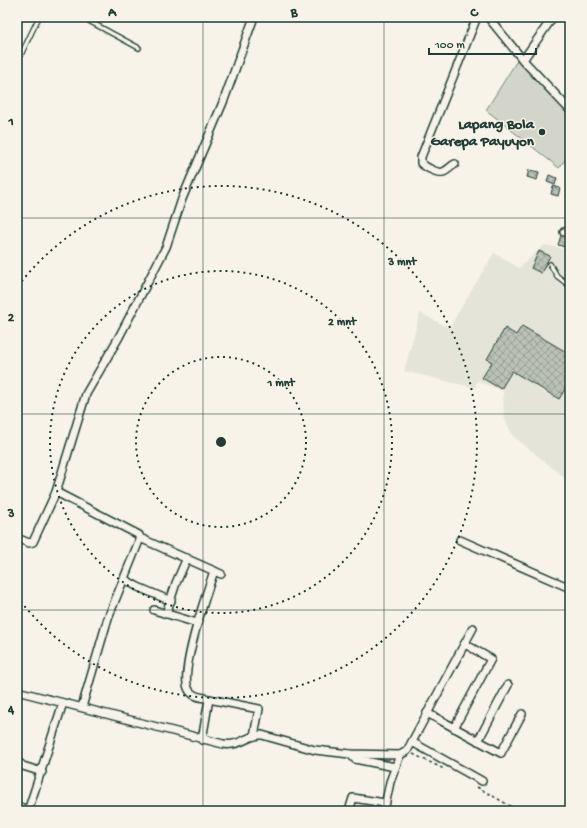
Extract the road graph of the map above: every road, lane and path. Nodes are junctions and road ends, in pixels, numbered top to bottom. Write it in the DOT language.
graph roads {
  1 [pos="40,17"];
  2 [pos="85,17"];
  3 [pos="254,17"];
  4 [pos="477,17"];
  5 [pos="488,17"];
  6 [pos="553,17"];
  7 [pos="139,48"];
  8 [pos="523,60"];
  9 [pos="17,63"];
  10 [pos="570,110"];
  11 [pos="454,164"];
  12 [pos="550,264"];
  13 [pos="570,286"];
  14 [pos="56,492"];
  15 [pos="17,538"];
  16 [pos="140,538"];
  17 [pos="460,540"];
  18 [pos="187,558"];
  19 [pos="124,579"];
  20 [pos="570,588"];
  21 [pos="171,601"];
  22 [pos="154,610"];
  23 [pos="166,614"];
  24 [pos="197,623"];
  25 [pos="473,628"];
  26 [pos="464,644"];
  27 [pos="508,686"];
  28 [pos="17,691"];
  29 [pos="209,699"];
  30 [pos="63,703"];
  31 [pos="82,707"];
  32 [pos="427,713"];
  33 [pos="522,714"];
  34 [pos="454,728"];
  35 [pos="254,736"];
  36 [pos="202,740"];
  37 [pos="478,741"];
  38 [pos="412,742"];
  39 [pos="403,753"];
  40 [pos="350,754"];
  41 [pos="17,761"];
  42 [pos="395,767"];
  43 [pos="42,772"];
  44 [pos="449,772"];
  45 [pos="479,784"];
  46 [pos="385,803"];
  47 [pos="17,806"];
  48 [pos="28,811"];
  49 [pos="348,811"];
  50 [pos="384,811"];
  51 [pos="519,811"];
  1 -- 9 [label="lane"];
  2 -- 7 [label="lane"];
  3 -- 14 [label="street"];
  4 -- 11 [label="street"];
  5 -- 8 [label="street"];
  6 -- 8 [label="street"];
  8 -- 10 [label="street"];
  12 -- 13 [label="lane"];
  14 -- 15 [label="street"];
  14 -- 16 [label="street"];
  16 -- 18 [label="street"];
  16 -- 19 [label="street"];
  17 -- 20 [label="street"];
  18 -- 21 [label="street"];
  18 -- 24 [label="street"];
  19 -- 21 [label="street"];
  19 -- 31 [label="street"];
  21 -- 23 [label="street"];
  22 -- 23 [label="street"];
  23 -- 24 [label="street"];
  24 -- 29 [label="street"];
  25 -- 26 [label="street"];
  26 -- 32 [label="street"];
  26 -- 34 [label="street"];
  27 -- 37 [label="street"];
  28 -- 30 [label="street"];
  29 -- 35 [label="street"];
  29 -- 36 [label="street"];
  30 -- 31 [label="street"];
  30 -- 43 [label="street"];
  31 -- 36 [label="street"];
  32 -- 34 [label="street"];
  32 -- 38 [label="street"];
  33 -- 37 [label="street"];
  34 -- 37 [label="street"];
  35 -- 36 [label="street"];
  35 -- 40 [label="street"];
  38 -- 39 [label="street"];
  38 -- 45 [label="street"];
  39 -- 40 [label="street"];
  39 -- 42 [label="street"];
  39 -- 44 [label="path"];
  40 -- 42 [label="street"];
  41 -- 43 [label="street"];
  42 -- 46 [label="street"];
  43 -- 48 [label="street"];
  45 -- 51 [label="path"];
  46 -- 49 [label="street"];
  46 -- 50 [label="street"];
  47 -- 48 [label="street"];
}
